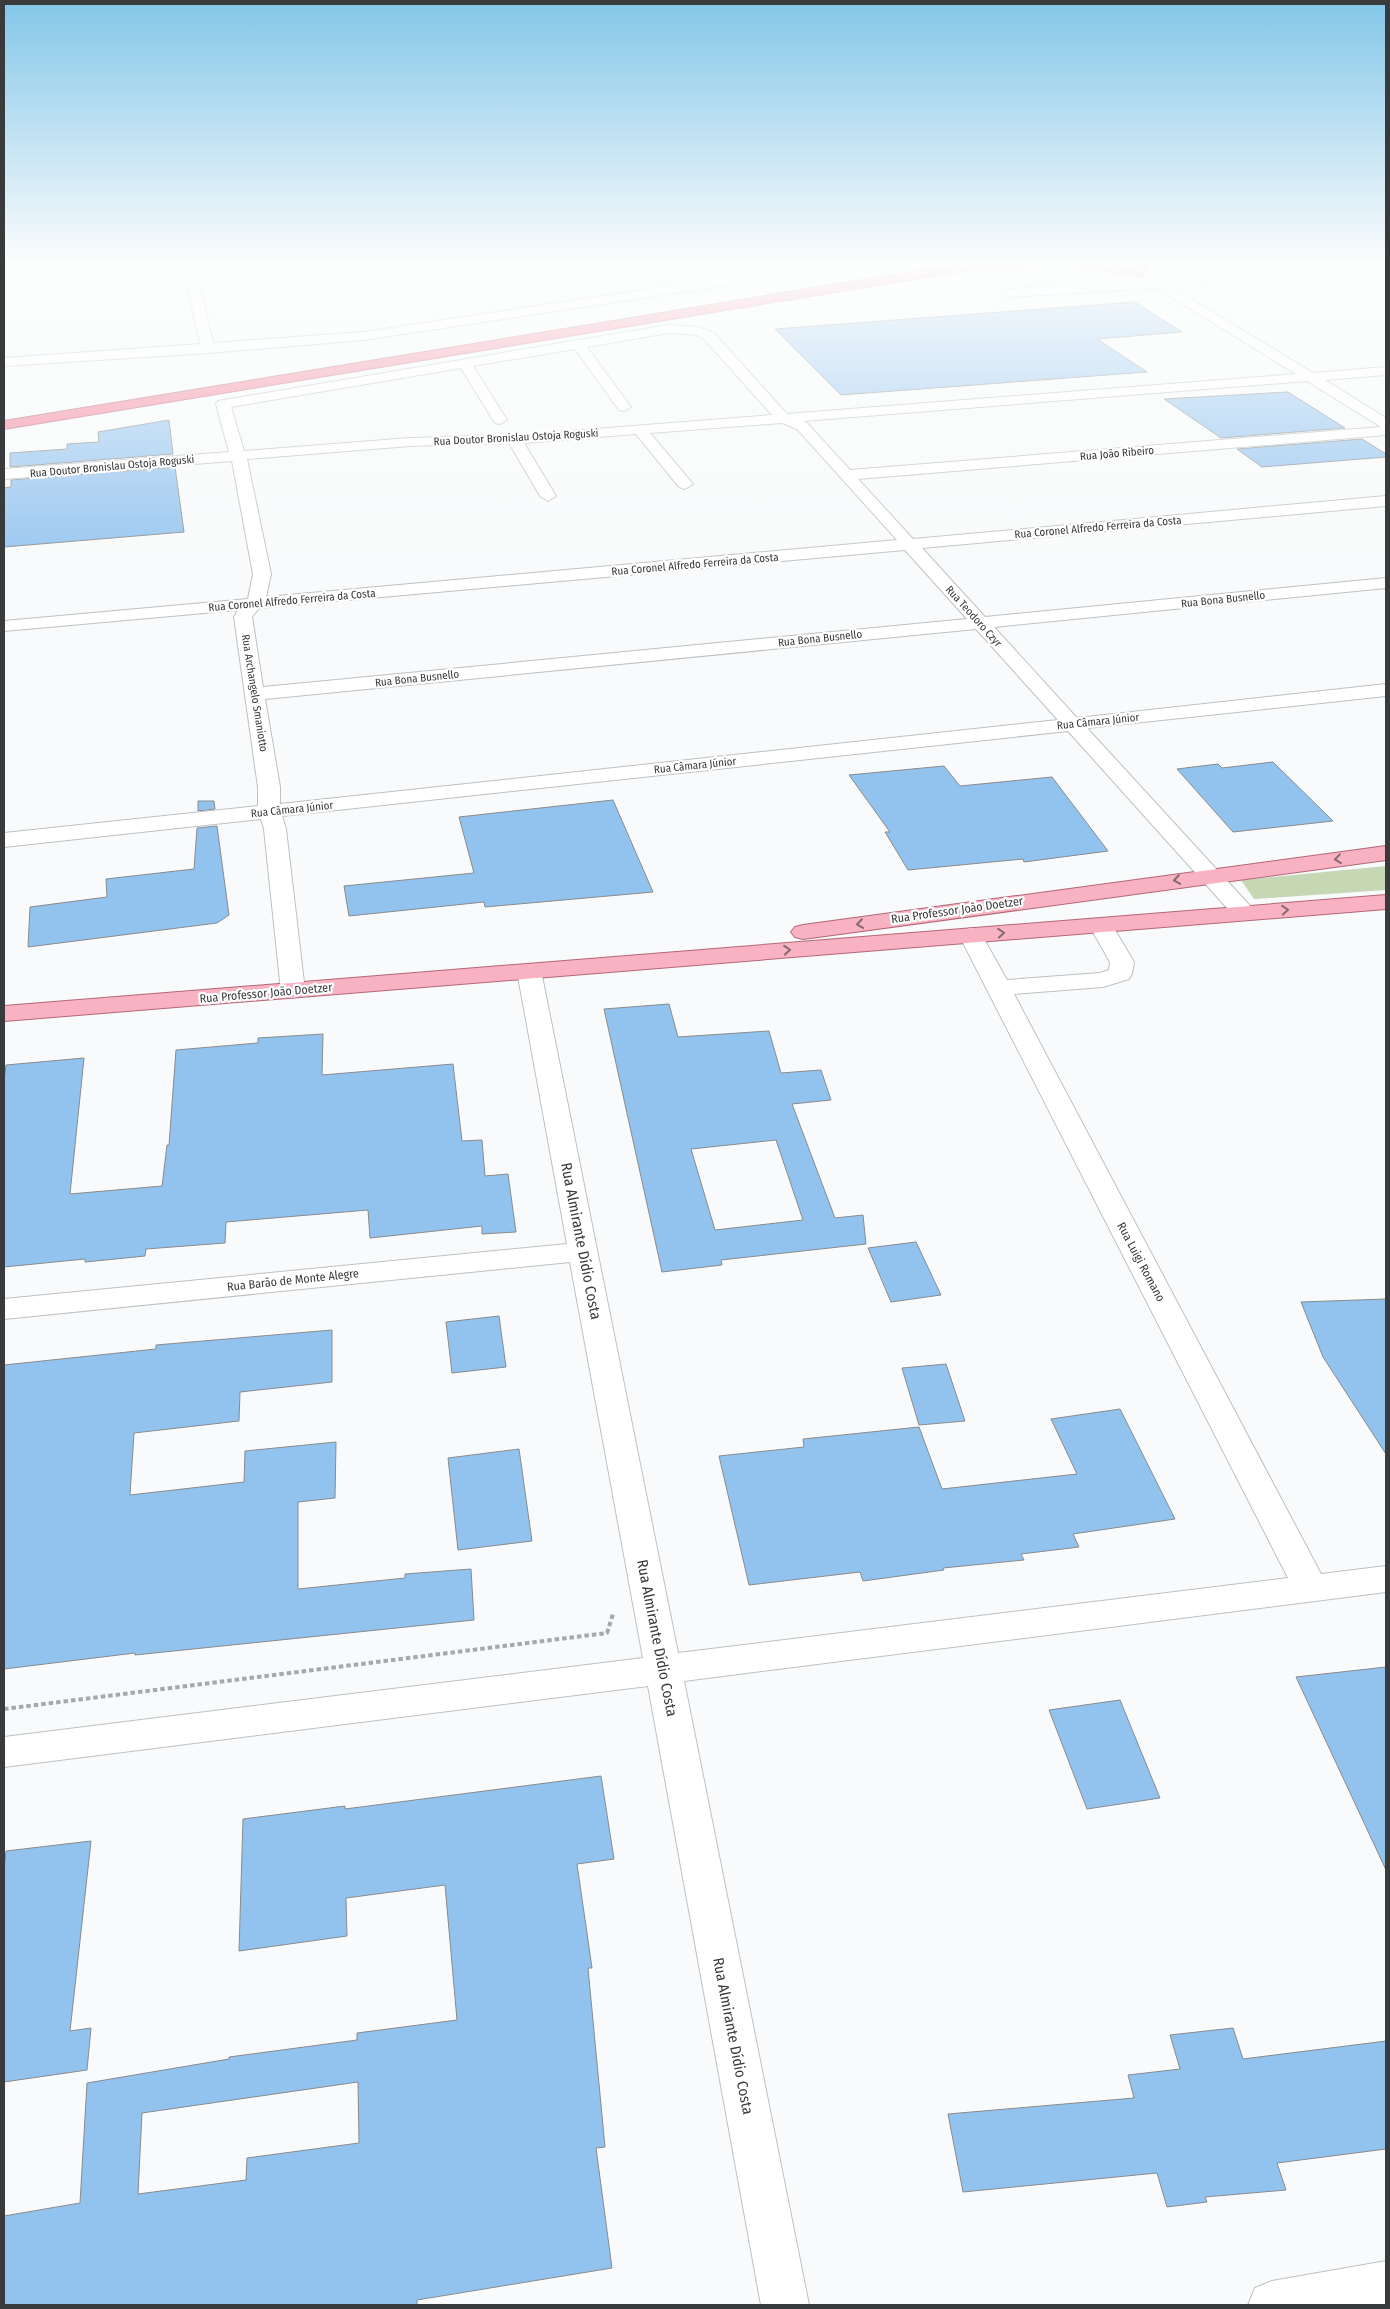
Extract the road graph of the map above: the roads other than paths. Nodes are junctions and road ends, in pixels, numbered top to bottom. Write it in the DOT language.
graph roads {
  1 [pos="268,371"];
  2 [pos="334,371"];
  3 [pos="424,371"];
  4 [pos="469,371"];
  5 [pos="598,371"];
  6 [pos="740,371"];
  7 [pos="1300,371"];
  8 [pos="1386,371"];
  9 [pos="1310,377"];
  10 [pos="624,406"];
  11 [pos="4,413"];
  12 [pos="783,418"];
  13 [pos="500,420"];
  14 [pos="1386,424"];
  15 [pos="4,425"];
  16 [pos="640,430"];
  17 [pos="1386,431"];
  18 [pos="514,439"];
  19 [pos="237,456"];
  20 [pos="4,474"];
  21 [pos="847,475"];
  22 [pos="685,484"];
  23 [pos="548,496"];
  24 [pos="1386,501"];
  25 [pos="909,544"];
  26 [pos="1386,584"];
  27 [pos="254,604"];
  28 [pos="980,623"];
  29 [pos="4,626"];
  30 [pos="1386,690"];
  31 [pos="254,694"];
  32 [pos="1072,724"];
  33 [pos="269,811"];
  34 [pos="4,840"];
  35 [pos="1386,853"];
  36 [pos="1210,876"];
  37 [pos="1386,902"];
  38 [pos="1244,913"];
  39 [pos="1101,925"];
  40 [pos="971,935"];
  41 [pos="529,971"];
  42 [pos="998,988"];
  43 [pos="293,990"];
  44 [pos="4,1014"];
  45 [pos="582,1252"];
  46 [pos="4,1309"];
  47 [pos="1386,1579"];
  48 [pos="1311,1588"];
  49 [pos="664,1669"];
  50 [pos="4,1752"];
  51 [pos="1372,2293"];
  52 [pos="785,2305"];
  53 [pos="1272,2305"];
  1 -- 11 [label="highway"];
  2 -- 15 [label="highway"];
  3 -- 19 [label="street, Rua Archangelo Smaniotto"];
  4 -- 13 [label="street"];
  5 -- 10 [label="street"];
  6 -- 12 [label="street, Rua Teodoro Czyr"];
  7 -- 9 [label="street"];
  8 -- 9 [label="street, Rua Doutor Bronislau Ostoja Roguski"];
  9 -- 12 [label="street, Rua Doutor Bronislau Ostoja Roguski"];
  9 -- 14 [label="street"];
  12 -- 16 [label="street, Rua Doutor Bronislau Ostoja Roguski"];
  12 -- 21 [label="street, Rua Teodoro Czyr"];
  16 -- 18 [label="street, Rua Doutor Bronislau Ostoja Roguski"];
  16 -- 22 [label="street"];
  17 -- 21 [label="street, Rua João Ribeiro"];
  18 -- 19 [label="street, Rua Doutor Bronislau Ostoja Roguski"];
  18 -- 23 [label="street"];
  19 -- 20 [label="street, Rua Doutor Bronislau Ostoja Roguski"];
  19 -- 27 [label="street, Rua Archangelo Smaniotto"];
  21 -- 25 [label="street, Rua Teodoro Czyr"];
  24 -- 25 [label="street, Rua Coronel Alfredo Ferreira da Costa"];
  25 -- 27 [label="street, Rua Coronel Alfredo Ferreira da Costa"];
  25 -- 28 [label="street, Rua Teodoro Czyr"];
  26 -- 28 [label="street, Rua Bona Busnello"];
  27 -- 29 [label="street, Rua Coronel Alfredo Ferreira da Costa"];
  27 -- 31 [label="street, Rua Archangelo Smaniotto"];
  28 -- 31 [label="street, Rua Bona Busnello"];
  28 -- 32 [label="street, Rua Teodoro Czyr"];
  30 -- 32 [label="street, Rua Câmara Júnior"];
  31 -- 33 [label="street, Rua Archangelo Smaniotto"];
  32 -- 33 [label="street, Rua Câmara Júnior"];
  32 -- 36 [label="street, Rua Teodoro Czyr"];
  33 -- 34 [label="street, Rua Câmara Júnior"];
  33 -- 43 [label="street, Rua Archangelo Smaniotto"];
  35 -- 36 [label="main road, Rua Professor João Doetzer, one-way"];
  36 -- 38 [label="street, Rua Teodoro Czyr"];
  36 -- 41 [label="main road, Rua Professor João Doetzer, one-way"];
  38 -- 37 [label="main road, Rua Professor João Doetzer, one-way"];
  38 -- 39 [label="main road, Rua Professor João Doetzer"];
  40 -- 39 [label="main road, Rua Professor João Doetzer, one-way"];
  39 -- 42 [label="street"];
  41 -- 40 [label="main road, Rua Professor João Doetzer, one-way"];
  40 -- 42 [label="street, Rua Luigi Romano"];
  41 -- 43 [label="main road, Rua Professor João Doetzer"];
  41 -- 45 [label="street, Rua Almirante Dídio Costa"];
  42 -- 48 [label="street, Rua Luigi Romano"];
  43 -- 44 [label="main road, Rua Professor João Doetzer"];
  45 -- 46 [label="street, Rua Barão de Monte Alegre"];
  45 -- 49 [label="street, Rua Almirante Dídio Costa"];
  47 -- 48 [label="street"];
  48 -- 49 [label="street"];
  49 -- 50 [label="street"];
  49 -- 52 [label="street, Rua Almirante Dídio Costa"];
  51 -- 53 [label="street"];
}
